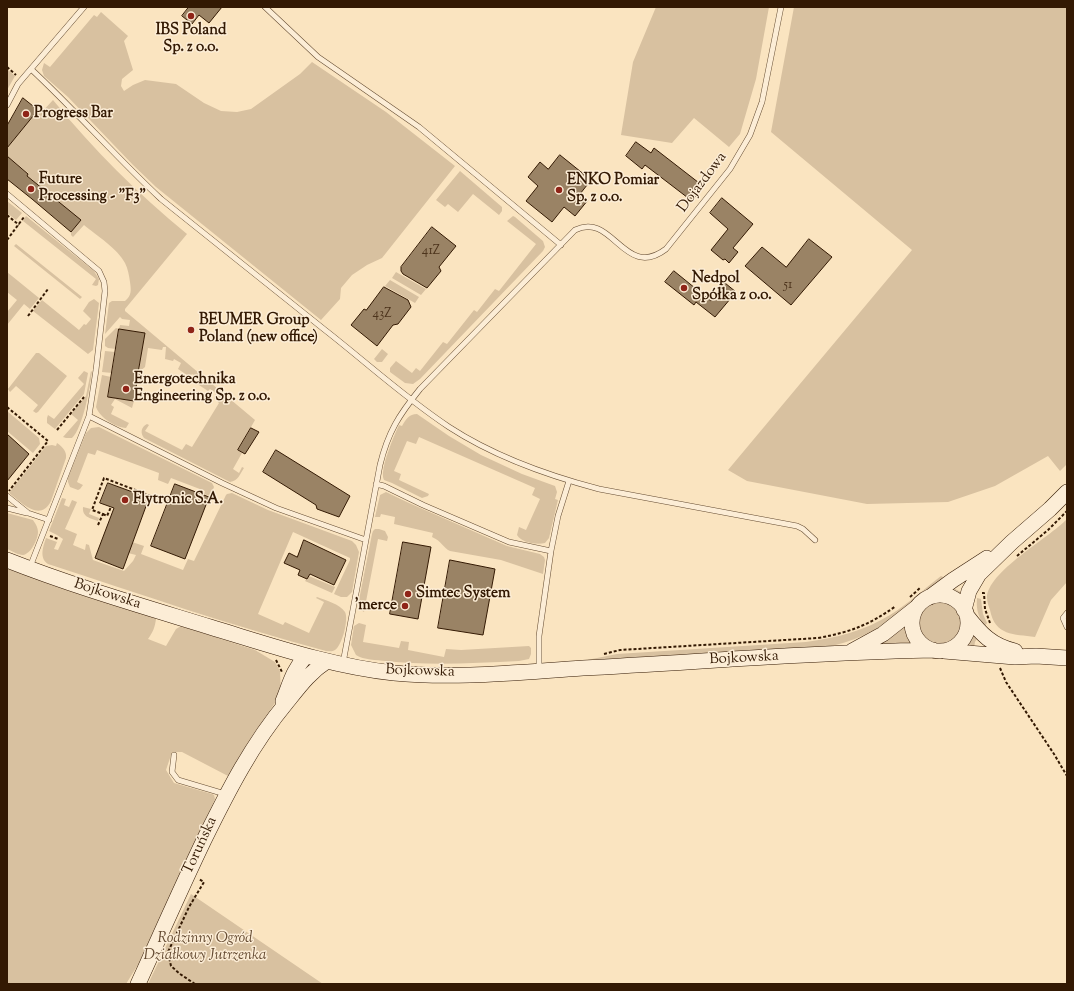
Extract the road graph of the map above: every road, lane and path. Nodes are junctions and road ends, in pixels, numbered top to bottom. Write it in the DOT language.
graph roads {
  1 [pos="84,7"];
  2 [pos="266,7"];
  3 [pos="781,7"];
  4 [pos="7,67"];
  5 [pos="31,69"];
  6 [pos="17,76"];
  7 [pos="7,105"];
  8 [pos="7,194"];
  9 [pos="28,212"];
  10 [pos="7,215"];
  11 [pos="19,225"];
  12 [pos="7,240"];
  13 [pos="561,245"];
  14 [pos="48,289"];
  15 [pos="28,316"];
  16 [pos="85,395"];
  17 [pos="411,400"];
  18 [pos="7,406"];
  19 [pos="89,416"];
  20 [pos="57,430"];
  21 [pos="569,481"];
  22 [pos="376,484"];
  23 [pos="1067,492"];
  24 [pos="7,494"];
  25 [pos="151,496"];
  26 [pos="111,507"];
  27 [pos="7,508"];
  28 [pos="1067,511"];
  29 [pos="28,513"];
  30 [pos="103,514"];
  31 [pos="48,520"];
  32 [pos="98,525"];
  33 [pos="366,540"];
  34 [pos="815,540"];
  35 [pos="1012,542"];
  36 [pos="551,551"];
  37 [pos="1015,557"];
  38 [pos="7,560"];
  39 [pos="30,569"];
  40 [pos="985,588"];
  41 [pos="977,592"];
  42 [pos="925,593"];
  43 [pos="984,593"];
  44 [pos="900,604"];
  45 [pos="911,604"];
  46 [pos="965,613"];
  47 [pos="1067,613"];
  48 [pos="992,626"];
  49 [pos="1067,627"];
  50 [pos="937,651"];
  51 [pos="273,652"];
  52 [pos="850,653"];
  53 [pos="599,655"];
  54 [pos="998,655"];
  55 [pos="306,656"];
  56 [pos="1036,656"];
  57 [pos="1067,658"];
  58 [pos="327,661"];
  59 [pos="343,664"];
  60 [pos="540,671"];
  61 [pos="292,678"];
  62 [pos="174,755"];
  63 [pos="1067,776"];
  64 [pos="226,794"];
  65 [pos="188,874"];
  66 [pos="138,984"];
  67 [pos="195,984"];
  1 -- 5 [label="lane"];
  2 -- 13 [label="lane"];
  3 -- 13 [label="lane, Dojazdowa"];
  4 -- 6 [label="path"];
  5 -- 7 [label="lane"];
  5 -- 17 [label="lane"];
  8 -- 9 [label="lane"];
  9 -- 11 [label="path"];
  9 -- 19 [label="lane"];
  10 -- 11 [label="path"];
  11 -- 12 [label="path"];
  13 -- 17 [label="lane, Dojazdowa"];
  14 -- 15 [label="path"];
  16 -- 20 [label="path"];
  17 -- 21 [label="lane"];
  17 -- 22 [label="lane, Dojazdowa"];
  18 -- 24 [label="path"];
  19 -- 31 [label="lane"];
  19 -- 33 [label="lane"];
  21 -- 34 [label="lane"];
  21 -- 36 [label="lane"];
  22 -- 33 [label="lane, Dojazdowa"];
  22 -- 36 [label="lane"];
  23 -- 35 [label="street"];
  24 -- 29 [label="lane"];
  25 -- 30 [label="path"];
  26 -- 30 [label="path"];
  27 -- 29 [label="lane"];
  28 -- 37 [label="path"];
  29 -- 31 [label="lane"];
  30 -- 32 [label="path"];
  31 -- 39 [label="lane"];
  33 -- 59 [label="lane, Dojazdowa"];
  35 -- 42 [label="street"];
  35 -- 46 [label="street"];
  36 -- 60 [label="lane"];
  38 -- 39 [label="street, Bojkowska"];
  39 -- 51 [label="street, Bojkowska"];
  40 -- 43 [label="path"];
  41 -- 43 [label="path"];
  42 -- 45 [label="path"];
  42 -- 45 [label="street"];
  42 -- 46 [label="street"];
  43 -- 48 [label="path"];
  44 -- 53 [label="path"];
  45 -- 50 [label="street"];
  45 -- 52 [label="street, Bojkowska"];
  46 -- 50 [label="street"];
  46 -- 56 [label="street, Bojkowska"];
  47 -- 49 [label="lane"];
  50 -- 52 [label="street, Bojkowska"];
  50 -- 54 [label="street, Bojkowska"];
  51 -- 55 [label="street, Bojkowska"];
  51 -- 61 [label="path"];
  51 -- 61 [label="street"];
  52 -- 60 [label="street, Bojkowska"];
  54 -- 56 [label="street, Bojkowska"];
  54 -- 63 [label="path"];
  55 -- 58 [label="street, Bojkowska"];
  55 -- 61 [label="street, Toruńska"];
  56 -- 57 [label="street, Bojkowska"];
  58 -- 59 [label="street, Bojkowska"];
  58 -- 61 [label="street, Toruńska"];
  59 -- 60 [label="street, Bojkowska"];
  61 -- 64 [label="street, Toruńska"];
  62 -- 64 [label="lane"];
  64 -- 65 [label="street, Toruńska"];
  65 -- 66 [label="street, Toruńska"];
  65 -- 67 [label="path"];
}
